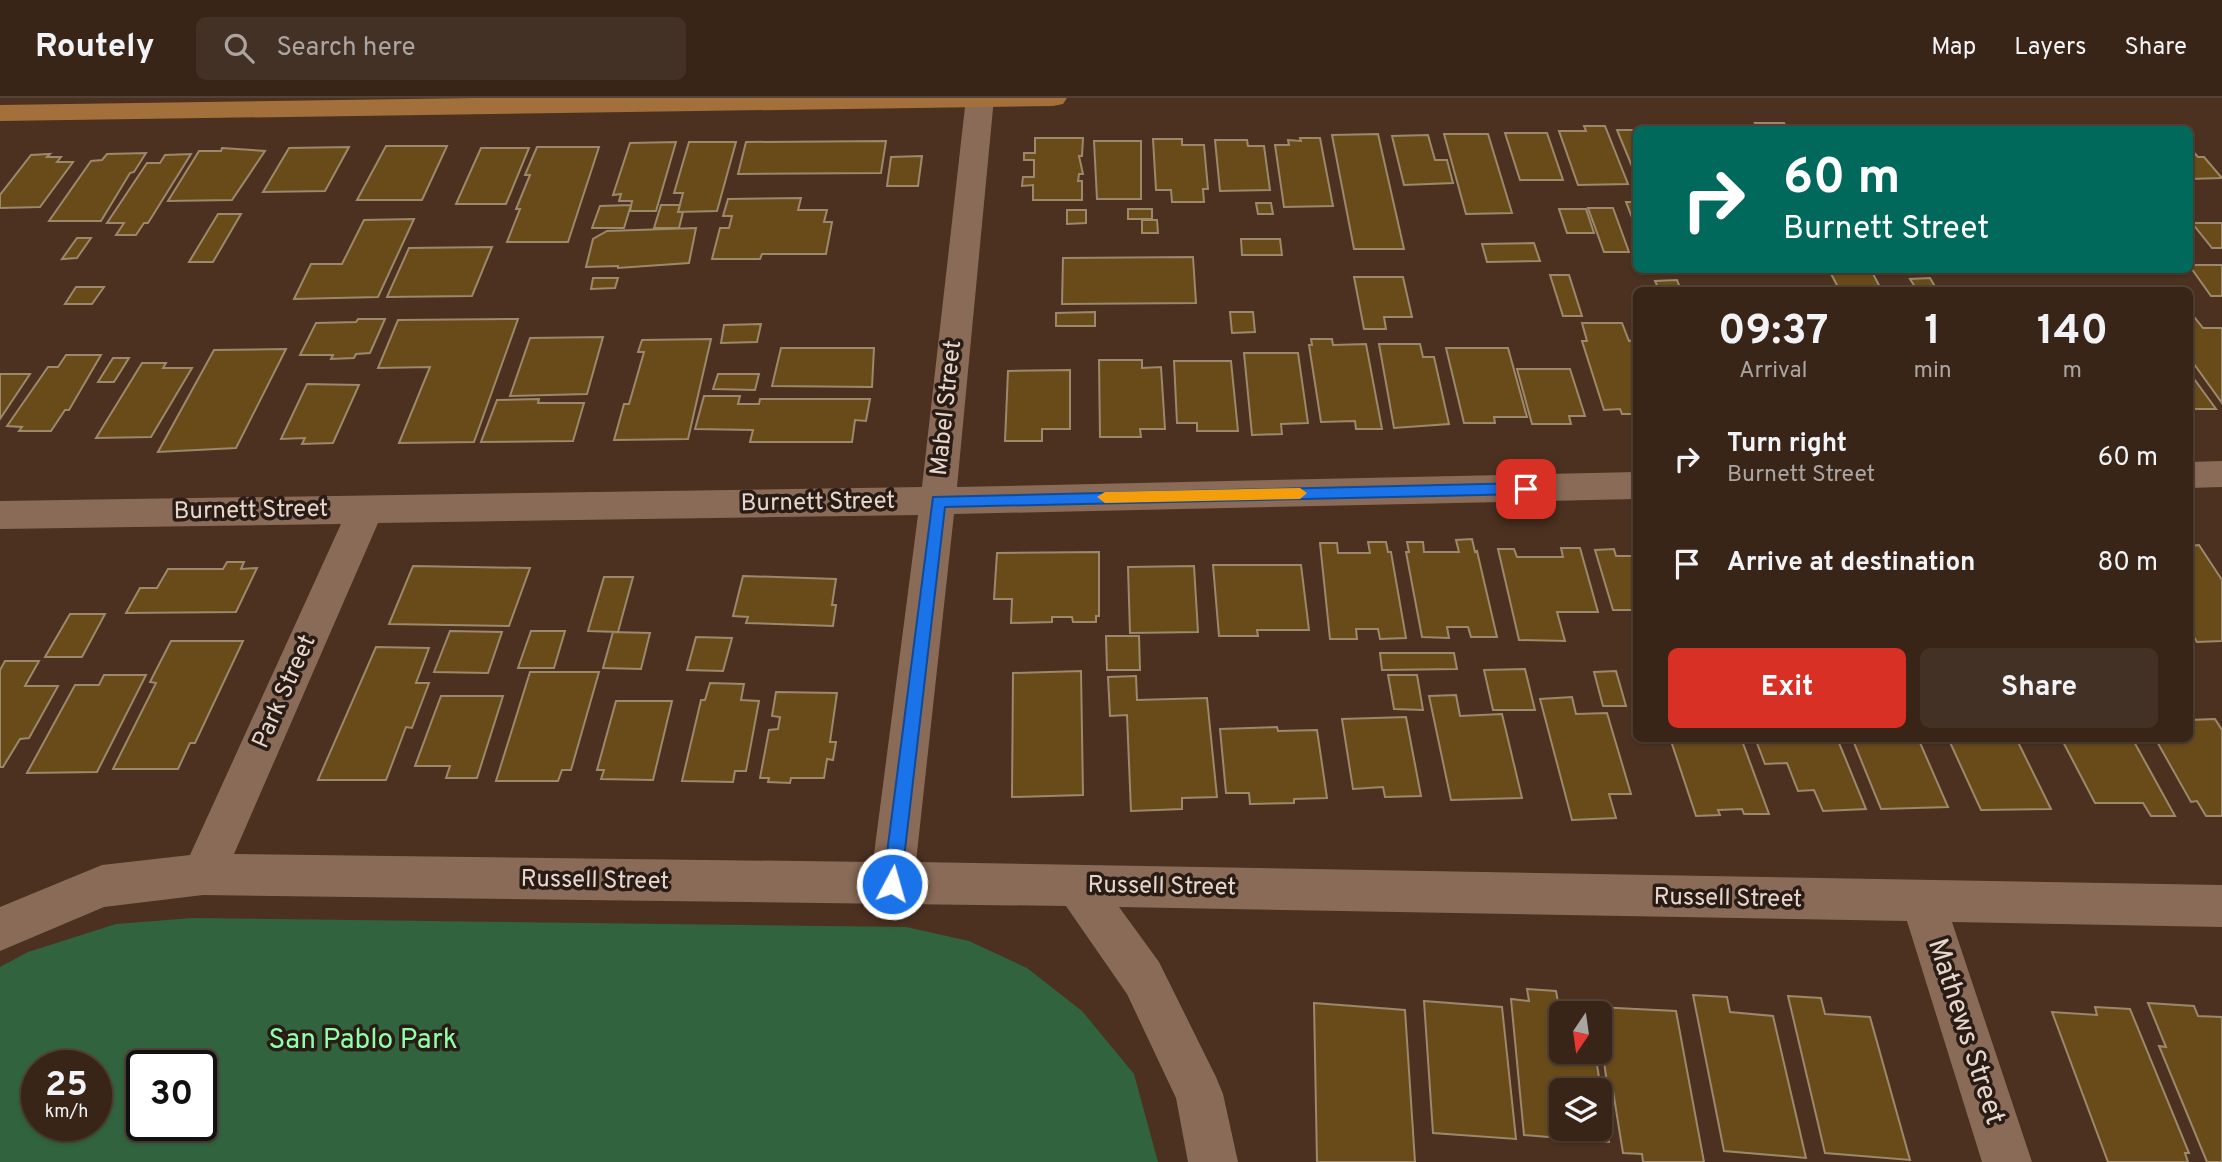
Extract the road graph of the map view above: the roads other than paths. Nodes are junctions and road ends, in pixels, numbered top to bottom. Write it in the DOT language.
graph roads {
  1 [pos="1053,98"];
  2 [pos="980,99"];
  3 [pos="0,113"];
  4 [pos="2222,474"];
  5 [pos="2193,475"];
  6 [pos="1633,486"];
  7 [pos="938,501"];
  8 [pos="366,509"];
  9 [pos="0,515"];
  10 [pos="203,874"];
  11 [pos="892,884"];
  12 [pos="1077,885"];
  13 [pos="1923,903"];
  14 [pos="2222,906"];
  15 [pos="0,929"];
  16 [pos="1213,1162"];
  17 [pos="2007,1162"];
  1 -- 2 [label="main road"];
  2 -- 3 [label="main road"];
  2 -- 7 [label="street, Mabel Street"];
  4 -- 5 [label="street"];
  6 -- 7 [label="street, Burnett Street"];
  7 -- 8 [label="street, Burnett Street"];
  7 -- 11 [label="street, Mabel Street"];
  8 -- 9 [label="street, Burnett Street"];
  8 -- 10 [label="street, Park Street"];
  10 -- 11 [label="street, Russell Street"];
  10 -- 15 [label="street, Russell Street"];
  11 -- 12 [label="street, Russell Street"];
  12 -- 13 [label="street, Russell Street"];
  12 -- 16 [label="street"];
  13 -- 14 [label="street, Russell Street"];
  13 -- 17 [label="street, Mathews Street"];
}
